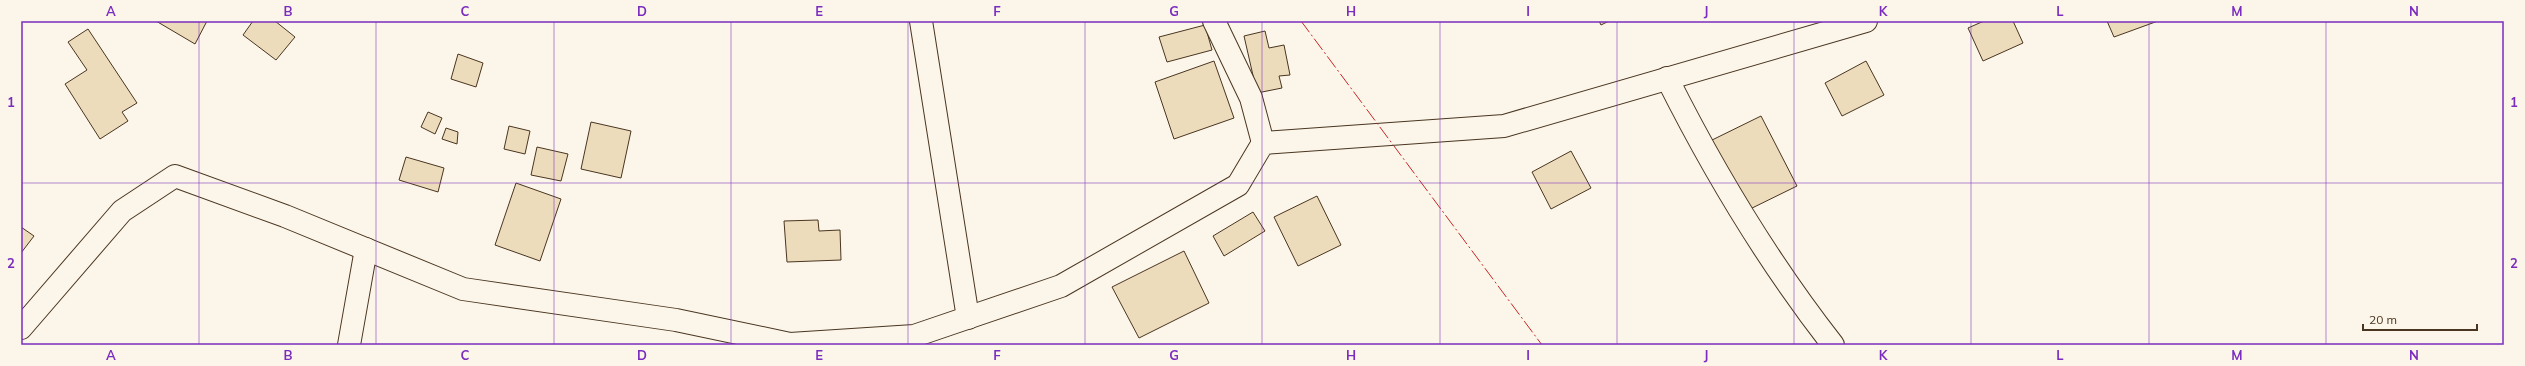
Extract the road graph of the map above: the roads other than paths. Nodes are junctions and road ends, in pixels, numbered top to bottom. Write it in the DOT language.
graph roads {
  1 [pos="920,21"];
  2 [pos="1214,21"];
  3 [pos="1866,21"];
  4 [pos="1667,78"];
  5 [pos="1263,143"];
  6 [pos="366,249"];
  7 [pos="968,318"];
  8 [pos="21,328"];
  9 [pos="349,345"];
  10 [pos="1833,345"];
  1 -- 7 [label="street"];
  2 -- 5 [label="street"];
  3 -- 4 [label="street"];
  4 -- 5 [label="street"];
  4 -- 10 [label="street"];
  5 -- 7 [label="street"];
  6 -- 7 [label="street"];
  6 -- 8 [label="street"];
  6 -- 9 [label="street"];
}
